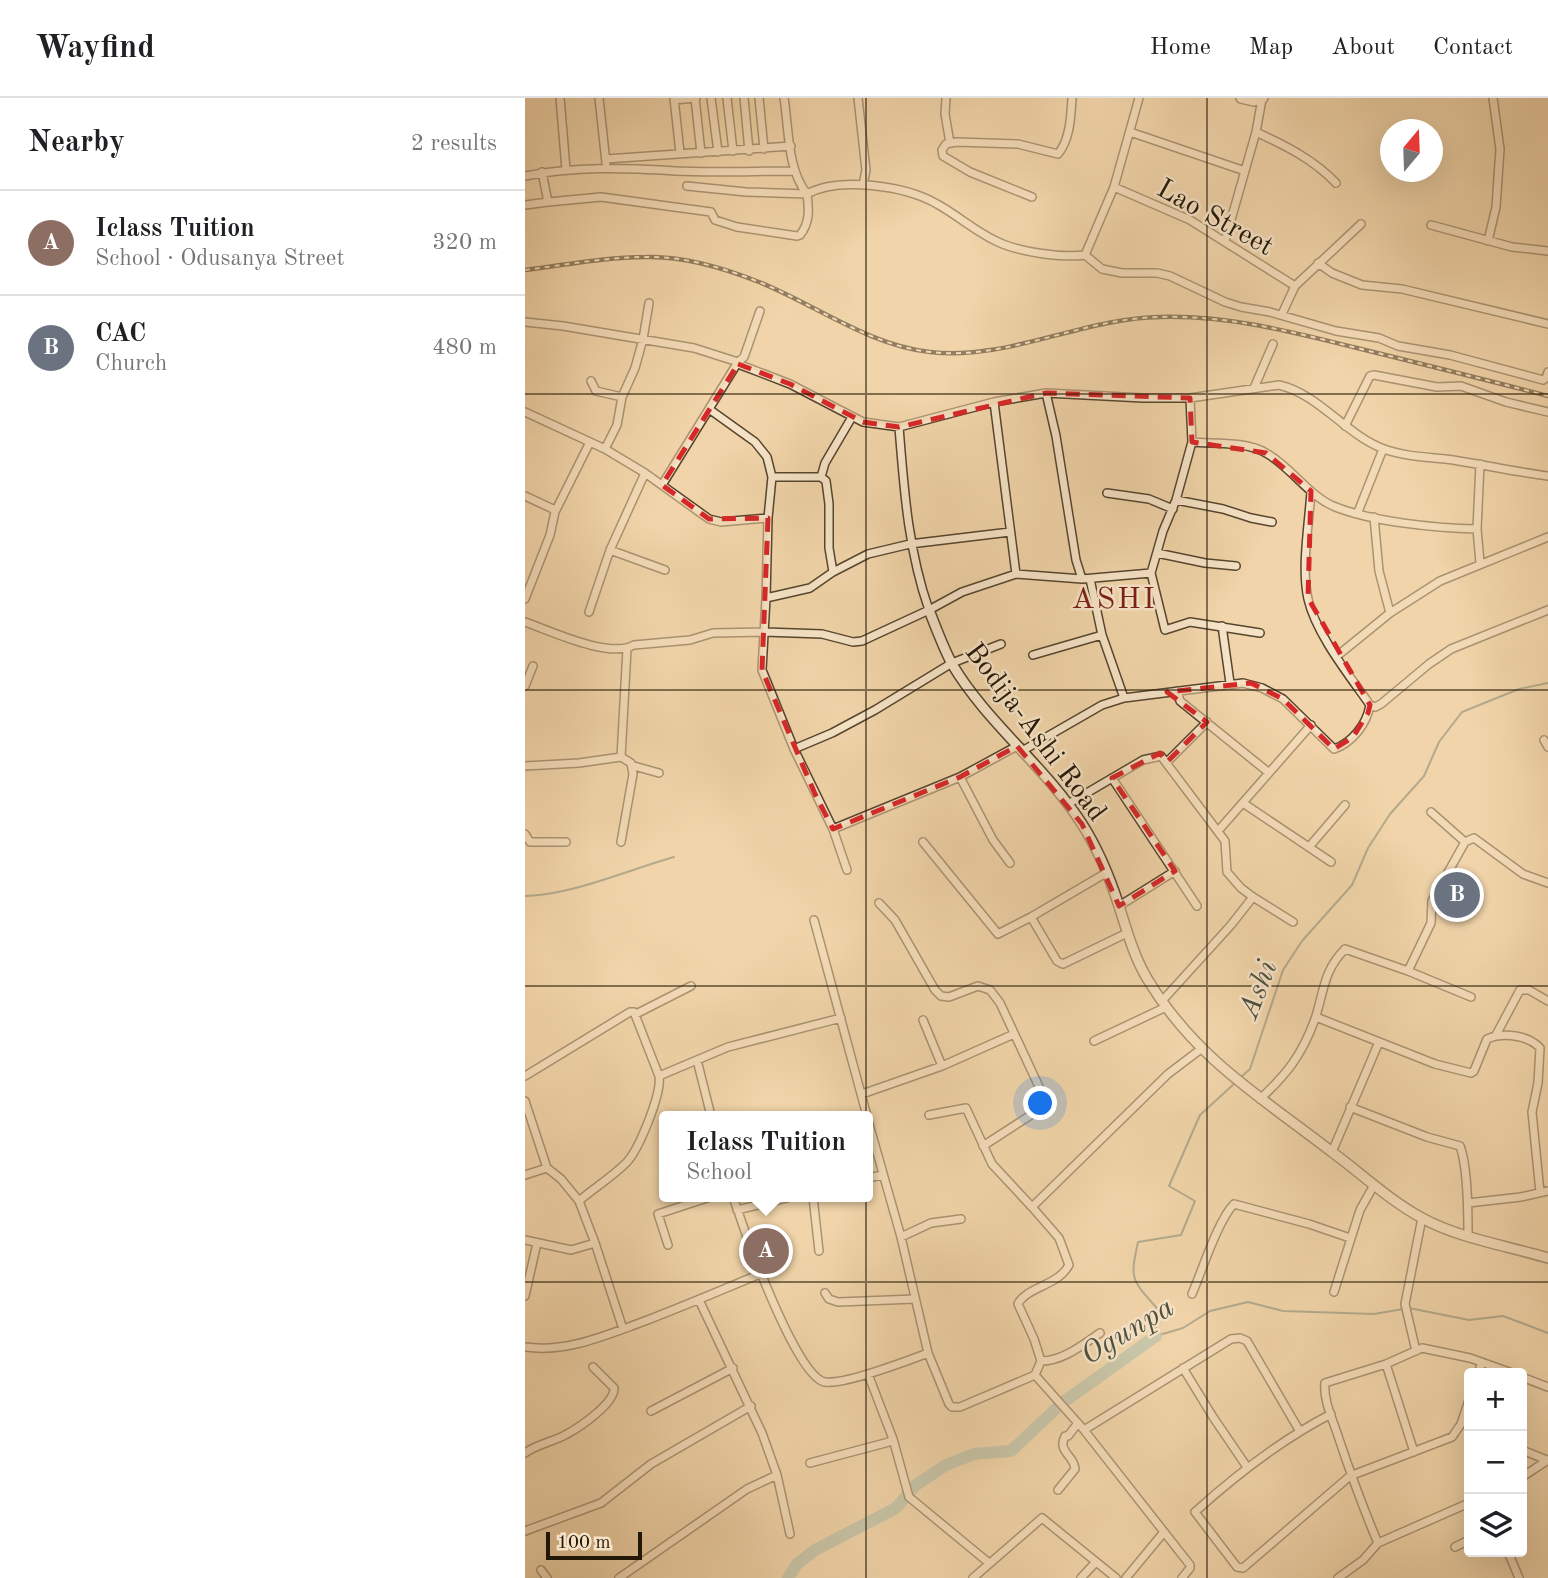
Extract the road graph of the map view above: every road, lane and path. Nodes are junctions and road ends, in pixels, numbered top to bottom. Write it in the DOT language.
graph roads {
  1 [pos="559,98"];
  2 [pos="599,98"];
  3 [pos="695,98"];
  4 [pos="711,98"];
  5 [pos="727,98"];
  6 [pos="744,98"];
  7 [pos="759,98"];
  8 [pos="784,98"];
  9 [pos="858,98"];
  10 [pos="946,98"];
  11 [pos="1072,98"];
  12 [pos="1139,98"];
  13 [pos="1241,98"];
  14 [pos="1262,98"];
  15 [pos="1493,98"];
  16 [pos="674,99"];
  17 [pos="1130,132"];
  18 [pos="1256,132"];
  19 [pos="950,143"];
  20 [pos="791,146"];
  21 [pos="764,149"];
  22 [pos="749,150"];
  23 [pos="733,151"];
  24 [pos="701,152"];
  25 [pos="718,152"];
  26 [pos="680,153"];
  27 [pos="606,159"];
  28 [pos="566,169"];
  29 [pos="605,169"];
  30 [pos="794,171"];
  31 [pos="1245,171"];
  32 [pos="542,172"];
  33 [pos="525,176"];
  34 [pos="1336,183"];
  35 [pos="863,185"];
  36 [pos="687,186"];
  37 [pos="1114,187"];
  38 [pos="807,194"];
  39 [pos="1032,197"];
  40 [pos="548,202"];
  41 [pos="525,205"];
  42 [pos="1361,224"];
  43 [pos="1431,225"];
  44 [pos="1225,241"];
  45 [pos="1488,241"];
  46 [pos="1548,251"];
  47 [pos="1085,255"];
  48 [pos="1318,263"];
  49 [pos="1295,286"];
  50 [pos="649,303"];
  51 [pos="760,311"];
  52 [pos="1282,314"];
  53 [pos="525,322"];
  54 [pos="1548,324"];
  55 [pos="643,339"];
  56 [pos="1273,344"];
  57 [pos="738,363"];
  58 [pos="1548,372"];
  59 [pos="591,381"];
  60 [pos="1254,388"];
  61 [pos="1046,393"];
  62 [pos="622,397"];
  63 [pos="1190,398"];
  64 [pos="994,402"];
  65 [pos="709,409"];
  66 [pos="525,412"];
  67 [pos="1548,412"];
  68 [pos="852,417"];
  69 [pos="899,426"];
  70 [pos="1345,426"];
  71 [pos="590,442"];
  72 [pos="1192,442"];
  73 [pos="605,449"];
  74 [pos="1383,449"];
  75 [pos="1480,464"];
  76 [pos="645,472"];
  77 [pos="1548,476"];
  78 [pos="772,477"];
  79 [pos="821,477"];
  80 [pos="661,485"];
  81 [pos="1311,491"];
  82 [pos="1107,493"];
  83 [pos="525,496"];
  84 [pos="1176,500"];
  85 [pos="1173,509"];
  86 [pos="555,512"];
  87 [pos="1358,512"];
  88 [pos="1374,517"];
  89 [pos="768,518"];
  90 [pos="1272,522"];
  91 [pos="1476,528"];
  92 [pos="1010,532"];
  93 [pos="1548,537"];
  94 [pos="910,544"];
  95 [pos="610,550"];
  96 [pos="1157,553"];
  97 [pos="1480,563"];
  98 [pos="1236,566"];
  99 [pos="665,570"];
  100 [pos="833,572"];
  101 [pos="1151,573"];
  102 [pos="1016,574"];
  103 [pos="1086,579"];
  104 [pos="766,598"];
  105 [pos="525,599"];
  106 [pos="929,610"];
  107 [pos="1548,610"];
  108 [pos="589,612"];
  109 [pos="1390,613"];
  110 [pos="525,622"];
  111 [pos="1222,626"];
  112 [pos="765,632"];
  113 [pos="1260,633"];
  114 [pos="1102,635"];
  115 [pos="1001,644"];
  116 [pos="627,649"];
  117 [pos="1033,656"];
  118 [pos="1337,656"];
  119 [pos="952,663"];
  120 [pos="533,666"];
  121 [pos="1230,683"];
  122 [pos="525,686"];
  123 [pos="1177,691"];
  124 [pos="1124,698"];
  125 [pos="1370,705"];
  126 [pos="1207,722"];
  127 [pos="1311,725"];
  128 [pos="1020,748"];
  129 [pos="794,749"];
  130 [pos="621,757"];
  131 [pos="1167,762"];
  132 [pos="525,766"];
  133 [pos="634,766"];
  134 [pos="1268,772"];
  135 [pos="659,773"];
  136 [pos="960,778"];
  137 [pos="1112,778"];
  138 [pos="1243,803"];
  139 [pos="1068,804"];
  140 [pos="1345,805"];
  141 [pos="1431,812"];
  142 [pos="834,829"];
  143 [pos="1218,831"];
  144 [pos="525,834"];
  145 [pos="566,842"];
  146 [pos="621,842"];
  147 [pos="923,842"];
  148 [pos="1465,842"];
  149 [pos="1309,847"];
  150 [pos="1331,862"];
  151 [pos="1010,863"];
  152 [pos="847,870"];
  153 [pos="1175,871"];
  154 [pos="1106,873"];
  155 [pos="1548,883"];
  156 [pos="1253,897"];
  157 [pos="879,904"];
  158 [pos="1119,906"];
  159 [pos="1197,906"];
  160 [pos="1031,917"];
  161 [pos="814,920"];
  162 [pos="1293,922"];
  163 [pos="1127,933"];
  164 [pos="1408,971"];
  165 [pos="691,986"];
  166 [pos="1471,997"];
  167 [pos="1548,1001"];
  168 [pos="1164,1004"];
  169 [pos="636,1014"];
  170 [pos="1315,1017"];
  171 [pos="841,1018"];
  172 [pos="923,1020"];
  173 [pos="1014,1034"];
  174 [pos="1496,1035"];
  175 [pos="1094,1041"];
  176 [pos="1379,1042"];
  177 [pos="1201,1049"];
  178 [pos="697,1060"];
  179 [pos="942,1066"];
  180 [pos="525,1076"];
  181 [pos="659,1076"];
  182 [pos="862,1094"];
  183 [pos="1259,1099"];
  184 [pos="525,1101"];
  185 [pos="1350,1107"];
  186 [pos="710,1111"];
  187 [pos="866,1111"];
  188 [pos="929,1115"];
  189 [pos="873,1138"];
  190 [pos="983,1146"];
  191 [pos="1332,1152"];
  192 [pos="547,1168"];
  193 [pos="525,1175"];
  194 [pos="883,1175"];
  195 [pos="873,1177"];
  196 [pos="1374,1185"];
  197 [pos="1544,1192"];
  198 [pos="579,1201"];
  199 [pos="695,1202"];
  200 [pos="735,1202"];
  201 [pos="770,1202"];
  202 [pos="814,1202"];
  203 [pos="1468,1203"];
  204 [pos="1032,1207"];
  205 [pos="737,1210"];
  206 [pos="1422,1218"];
  207 [pos="961,1219"];
  208 [pos="1468,1236"];
  209 [pos="901,1237"];
  210 [pos="1350,1238"];
  211 [pos="525,1240"];
  212 [pos="596,1243"];
  213 [pos="537,1244"];
  214 [pos="667,1245"];
  215 [pos="819,1251"];
  216 [pos="1548,1258"];
  217 [pos="760,1273"];
  218 [pos="1333,1292"];
  219 [pos="825,1293"];
  220 [pos="1192,1294"];
  221 [pos="525,1296"];
  222 [pos="915,1299"];
  223 [pos="699,1300"];
  224 [pos="623,1329"];
  225 [pos="1100,1333"];
  226 [pos="525,1347"];
  227 [pos="1416,1351"];
  228 [pos="928,1353"];
  229 [pos="1041,1361"];
  230 [pos="1482,1362"];
  231 [pos="1386,1364"];
  232 [pos="593,1367"];
  233 [pos="733,1368"];
  234 [pos="1183,1368"];
  235 [pos="1480,1368"];
  236 [pos="1498,1368"];
  237 [pos="868,1374"];
  238 [pos="1035,1375"];
  239 [pos="1527,1379"];
  240 [pos="1548,1387"];
  241 [pos="751,1406"];
  242 [pos="651,1411"];
  243 [pos="1331,1414"];
  244 [pos="1078,1423"];
  245 [pos="1464,1426"];
  246 [pos="1084,1430"];
  247 [pos="1300,1430"];
  248 [pos="893,1439"];
  249 [pos="526,1450"];
  250 [pos="1414,1452"];
  251 [pos="1527,1452"];
  252 [pos="1548,1460"];
  253 [pos="810,1463"];
  254 [pos="1247,1467"];
  255 [pos="1527,1474"];
  256 [pos="776,1475"];
  257 [pos="1350,1476"];
  258 [pos="1058,1490"];
  259 [pos="1464,1505"];
  260 [pos="525,1531"];
  261 [pos="1164,1532"];
  262 [pos="790,1534"];
  263 [pos="1464,1542"];
  264 [pos="1378,1543"];
  265 [pos="1455,1547"];
  266 [pos="1510,1557"];
  267 [pos="989,1563"];
  268 [pos="1095,1563"];
  269 [pos="541,1570"];
  270 [pos="547,1578"];
  271 [pos="619,1578"];
  272 [pos="973,1578"];
  273 [pos="1081,1578"];
  274 [pos="1116,1578"];
  275 [pos="1126,1578"];
  276 [pos="1182,1578"];
  277 [pos="1338,1578"];
  278 [pos="1519,1578"];
  1 -- 28 [label="street"];
  2 -- 27 [label="street"];
  3 -- 16 [label="street"];
  3 -- 24 [label="street"];
  4 -- 25 [label="street"];
  5 -- 23 [label="street"];
  6 -- 22 [label="street"];
  7 -- 21 [label="street"];
  8 -- 20 [label="street"];
  9 -- 35 [label="street"];
  10 -- 19 [label="street"];
  11 -- 19 [label="street"];
  12 -- 17 [label="street"];
  13 -- 14 [label="street"];
  14 -- 18 [label="street"];
  15 -- 45 [label="street"];
  16 -- 26 [label="street"];
  17 -- 31 [label="street"];
  17 -- 37 [label="street"];
  18 -- 31 [label="street"];
  18 -- 34 [label="street"];
  19 -- 39 [label="street"];
  20 -- 21 [label="street"];
  20 -- 30 [label="street"];
  21 -- 22 [label="street"];
  22 -- 23 [label="street"];
  23 -- 25 [label="street"];
  24 -- 25 [label="street"];
  24 -- 26 [label="street"];
  26 -- 27 [label="street"];
  27 -- 29 [label="street"];
  28 -- 29 [label="street"];
  28 -- 32 [label="street"];
  29 -- 30 [label="street"];
  30 -- 38 [label="street"];
  31 -- 44 [label="street"];
  32 -- 33 [label="street"];
  32 -- 40 [label="street"];
  35 -- 38 [label="street"];
  35 -- 47 [label="street"];
  36 -- 38 [label="street"];
  37 -- 44 [label="street, Lao Street"];
  37 -- 47 [label="street"];
  38 -- 40 [label="street"];
  40 -- 41 [label="street"];
  42 -- 48 [label="street"];
  43 -- 45 [label="street"];
  44 -- 49 [label="street, Lao Street"];
  45 -- 46 [label="street"];
  47 -- 52 [label="street"];
  48 -- 49 [label="street"];
  48 -- 54 [label="street"];
  49 -- 52 [label="street"];
  50 -- 55 [label="street"];
  51 -- 57 [label="street"];
  52 -- 58 [label="street"];
  53 -- 55 [label="street"];
  55 -- 57 [label="street"];
  55 -- 62 [label="street"];
  56 -- 60 [label="street"];
  57 -- 65 [label="street"];
  57 -- 68 [label="street"];
  59 -- 62 [label="street"];
  60 -- 63 [label="street"];
  60 -- 70 [label="street"];
  61 -- 63 [label="street"];
  61 -- 64 [label="street"];
  61 -- 103 [label="street"];
  62 -- 73 [label="street"];
  63 -- 72 [label="street"];
  64 -- 69 [label="street"];
  64 -- 92 [label="street"];
  65 -- 78 [label="street"];
  65 -- 80 [label="street"];
  66 -- 71 [label="street"];
  67 -- 70 [label="street"];
  68 -- 69 [label="street"];
  68 -- 79 [label="street"];
  69 -- 94 [label="street, Bodija-Ashi Road"];
  70 -- 74 [label="street"];
  71 -- 73 [label="street"];
  71 -- 86 [label="street"];
  72 -- 81 [label="street"];
  72 -- 84 [label="street"];
  73 -- 76 [label="street"];
  74 -- 75 [label="street"];
  74 -- 87 [label="street"];
  75 -- 77 [label="street"];
  75 -- 91 [label="street"];
  76 -- 80 [label="street"];
  76 -- 95 [label="street"];
  78 -- 79 [label="street"];
  78 -- 89 [label="street"];
  79 -- 100 [label="street"];
  80 -- 89 [label="street"];
  81 -- 87 [label="street"];
  81 -- 118 [label="street"];
  82 -- 85 [label="street"];
  83 -- 86 [label="street"];
  84 -- 85 [label="street"];
  84 -- 90 [label="street"];
  85 -- 96 [label="street"];
  86 -- 105 [label="street"];
  87 -- 88 [label="street"];
  88 -- 91 [label="street"];
  88 -- 109 [label="street"];
  89 -- 104 [label="street"];
  91 -- 97 [label="street"];
  92 -- 94 [label="street"];
  92 -- 102 [label="street"];
  93 -- 97 [label="street"];
  94 -- 100 [label="street"];
  94 -- 106 [label="street, Bodija-Ashi Road"];
  95 -- 99 [label="street"];
  95 -- 108 [label="street"];
  96 -- 98 [label="street"];
  96 -- 101 [label="street"];
  97 -- 109 [label="street"];
  100 -- 104 [label="street"];
  101 -- 103 [label="street"];
  101 -- 111 [label="street"];
  102 -- 103 [label="street"];
  102 -- 106 [label="street"];
  103 -- 114 [label="street"];
  104 -- 112 [label="street"];
  106 -- 112 [label="street"];
  106 -- 119 [label="street, Bodija-Ashi Road"];
  107 -- 125 [label="street"];
  109 -- 118 [label="street"];
  110 -- 116 [label="street"];
  111 -- 113 [label="street"];
  111 -- 121 [label="street"];
  112 -- 116 [label="street"];
  112 -- 129 [label="street"];
  114 -- 117 [label="street"];
  114 -- 124 [label="street"];
  115 -- 119 [label="street"];
  116 -- 130 [label="street"];
  118 -- 125 [label="street"];
  119 -- 128 [label="street, Bodija-Ashi Road"];
  119 -- 129 [label="street"];
  120 -- 122 [label="street"];
  121 -- 123 [label="street"];
  121 -- 127 [label="street"];
  123 -- 124 [label="street"];
  123 -- 126 [label="street"];
  124 -- 128 [label="street"];
  125 -- 127 [label="street"];
  126 -- 131 [label="street"];
  126 -- 134 [label="street"];
  127 -- 134 [label="street"];
  128 -- 136 [label="street"];
  128 -- 139 [label="street, Bodija-Ashi Road"];
  129 -- 142 [label="street"];
  130 -- 132 [label="street"];
  130 -- 133 [label="street"];
  131 -- 137 [label="street"];
  131 -- 143 [label="street"];
  133 -- 135 [label="street"];
  133 -- 146 [label="street"];
  134 -- 138 [label="street"];
  136 -- 142 [label="street"];
  136 -- 151 [label="street"];
  137 -- 139 [label="street"];
  137 -- 153 [label="street"];
  138 -- 143 [label="street"];
  138 -- 149 [label="street"];
  139 -- 154 [label="street, Bodija-Ashi Road"];
  140 -- 149 [label="street"];
  141 -- 148 [label="street"];
  142 -- 152 [label="street"];
  143 -- 156 [label="street"];
  144 -- 145 [label="street"];
  147 -- 160 [label="street"];
  148 -- 155 [label="street"];
  148 -- 164 [label="street"];
  149 -- 150 [label="street"];
  153 -- 158 [label="street"];
  153 -- 159 [label="street"];
  154 -- 158 [label="street, Bodija-Ashi Road"];
  154 -- 160 [label="street"];
  156 -- 162 [label="street"];
  156 -- 168 [label="street"];
  157 -- 173 [label="street"];
  158 -- 163 [label="street, Bodija-Ashi Road"];
  160 -- 163 [label="street"];
  161 -- 171 [label="street"];
  163 -- 168 [label="street, Bodija-Ashi Road"];
  164 -- 166 [label="street"];
  164 -- 170 [label="street"];
  165 -- 169 [label="street"];
  167 -- 174 [label="street"];
  168 -- 175 [label="street"];
  168 -- 177 [label="street, Bodija-Ashi Road"];
  169 -- 180 [label="street"];
  169 -- 181 [label="street"];
  170 -- 176 [label="street"];
  170 -- 183 [label="street"];
  171 -- 178 [label="street"];
  171 -- 182 [label="street"];
  172 -- 179 [label="street"];
  173 -- 179 [label="street"];
  173 -- 190 [label="street"];
  174 -- 176 [label="street"];
  174 -- 197 [label="street"];
  176 -- 185 [label="street"];
  177 -- 183 [label="street, Bodija-Ashi Road"];
  177 -- 204 [label="street"];
  178 -- 181 [label="street"];
  178 -- 186 [label="street"];
  179 -- 182 [label="street"];
  181 -- 198 [label="street"];
  182 -- 187 [label="street"];
  183 -- 191 [label="street, Bodija-Ashi Road"];
  184 -- 192 [label="street"];
  185 -- 191 [label="street"];
  185 -- 203 [label="street"];
  188 -- 190 [label="street"];
  189 -- 194 [label="street"];
  190 -- 204 [label="street"];
  191 -- 196 [label="street, Bodija-Ashi Road"];
  192 -- 193 [label="street"];
  192 -- 198 [label="street"];
  194 -- 195 [label="street"];
  194 -- 209 [label="street"];
  196 -- 206 [label="street, Bodija-Ashi Road"];
  196 -- 210 [label="street"];
  197 -- 203 [label="street"];
  198 -- 212 [label="street"];
  199 -- 214 [label="street"];
  200 -- 205 [label="street"];
  201 -- 205 [label="street"];
  202 -- 215 [label="street"];
  203 -- 208 [label="street"];
  204 -- 229 [label="street"];
  205 -- 217 [label="street"];
  206 -- 208 [label="street, Bodija-Ashi Road"];
  206 -- 227 [label="street"];
  207 -- 209 [label="street"];
  208 -- 216 [label="street, Bodija-Ashi Road"];
  209 -- 222 [label="street"];
  210 -- 218 [label="street"];
  210 -- 220 [label="street"];
  211 -- 213 [label="street"];
  212 -- 213 [label="street"];
  212 -- 224 [label="street"];
  213 -- 221 [label="street"];
  217 -- 223 [label="street"];
  217 -- 237 [label="street"];
  219 -- 222 [label="street"];
  222 -- 228 [label="street"];
  223 -- 224 [label="street"];
  223 -- 233 [label="street"];
  224 -- 226 [label="street"];
  225 -- 229 [label="street"];
  227 -- 230 [label="street"];
  227 -- 231 [label="street"];
  228 -- 237 [label="street"];
  228 -- 238 [label="street"];
  229 -- 238 [label="street"];
  230 -- 235 [label="street"];
  230 -- 236 [label="street"];
  231 -- 243 [label="street"];
  231 -- 250 [label="street"];
  232 -- 249 [label="street"];
  233 -- 241 [label="street"];
  233 -- 242 [label="street"];
  234 -- 246 [label="street"];
  234 -- 247 [label="street"];
  234 -- 254 [label="street"];
  237 -- 248 [label="street"];
  238 -- 244 [label="street"];
  239 -- 240 [label="street"];
  241 -- 256 [label="street"];
  241 -- 260 [label="street"];
  243 -- 247 [label="street"];
  243 -- 257 [label="street"];
  244 -- 246 [label="street"];
  244 -- 258 [label="street"];
  245 -- 250 [label="street"];
  246 -- 261 [label="street"];
  247 -- 254 [label="street"];
  248 -- 253 [label="street"];
  248 -- 267 [label="street"];
  250 -- 257 [label="street"];
  251 -- 252 [label="street"];
  252 -- 255 [label="street"];
  254 -- 257 [label="street"];
  256 -- 262 [label="street"];
  256 -- 271 [label="street"];
  257 -- 264 [label="street"];
  259 -- 264 [label="street"];
  261 -- 275 [label="street"];
  261 -- 276 [label="street"];
  263 -- 265 [label="street"];
  264 -- 277 [label="street"];
  266 -- 278 [label="street"];
  267 -- 268 [label="street"];
  267 -- 272 [label="street"];
  268 -- 273 [label="street"];
  268 -- 274 [label="street"];
  269 -- 270 [label="street"];
}
